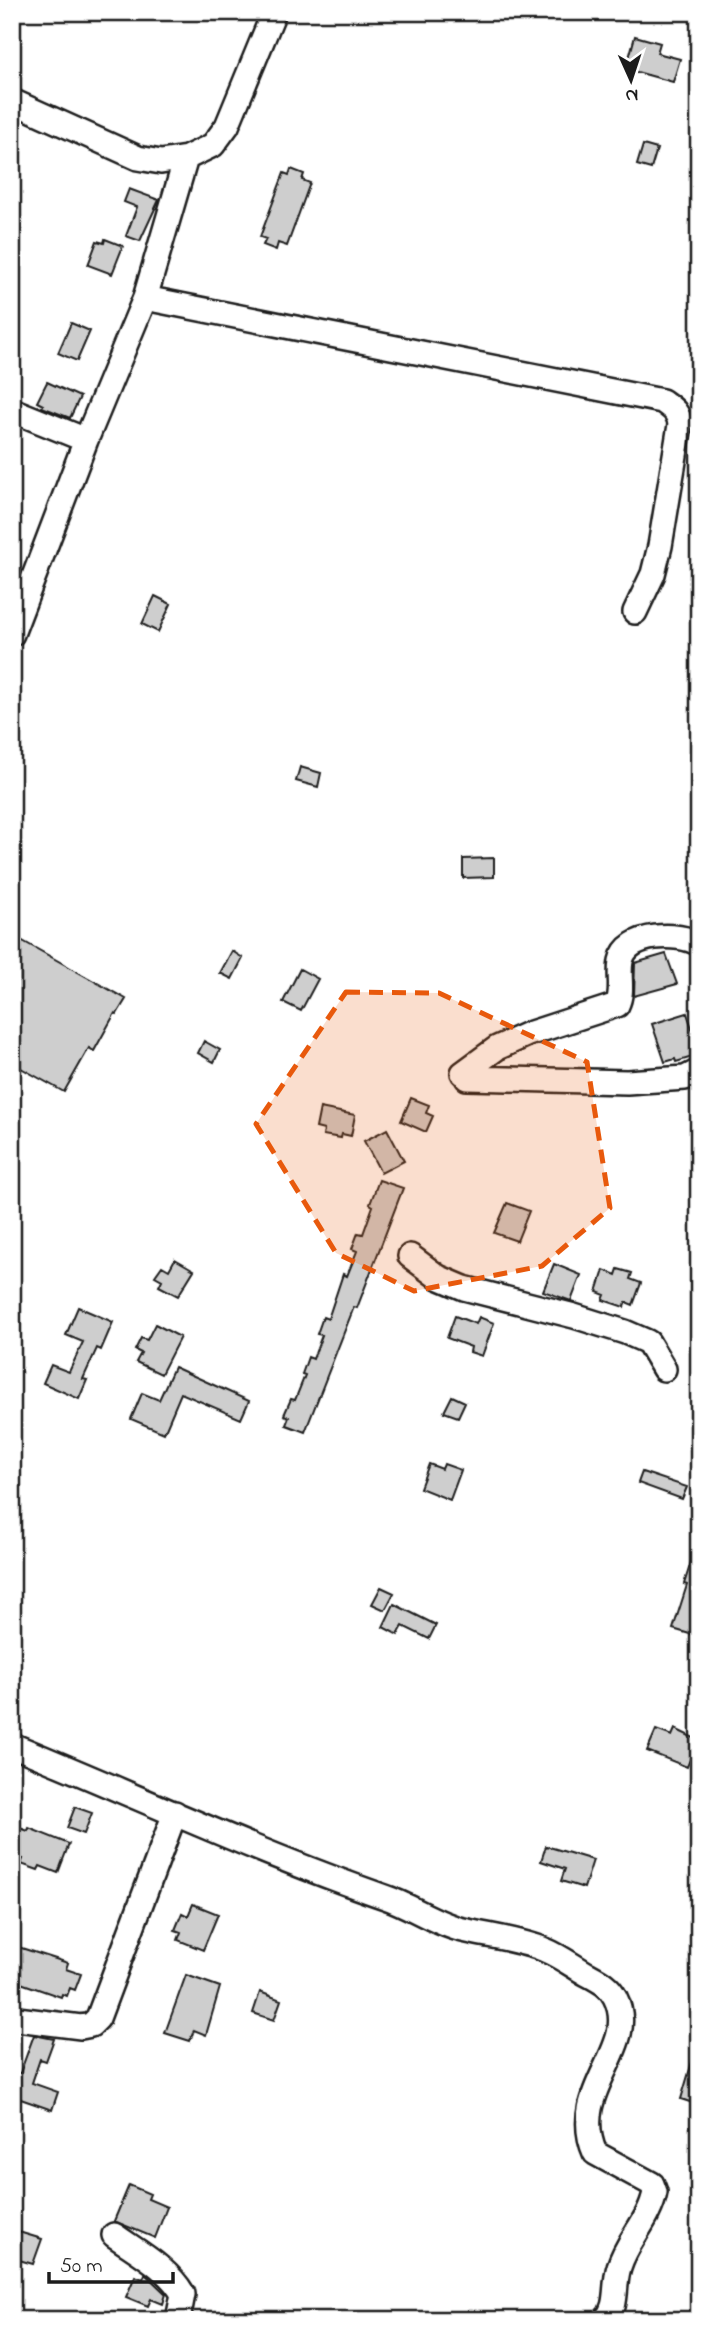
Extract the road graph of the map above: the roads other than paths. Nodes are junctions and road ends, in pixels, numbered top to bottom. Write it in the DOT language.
graph roads {
  1 [pos="274,12"];
  2 [pos="12,101"];
  3 [pos="186,158"];
  4 [pos="145,298"];
  5 [pos="12,410"];
  6 [pos="86,440"];
  7 [pos="635,612"];
  8 [pos="12,634"];
  9 [pos="699,944"];
  10 [pos="699,1071"];
  11 [pos="410,1256"];
  12 [pos="664,1369"];
  13 [pos="12,1745"];
  14 [pos="175,1814"];
  15 [pos="17,2019"];
  16 [pos="114,2235"];
  17 [pos="178,2320"];
  18 [pos="605,2320"];
  1 -- 3 [label="street"];
  2 -- 3 [label="street"];
  3 -- 4 [label="street"];
  4 -- 6 [label="street"];
  4 -- 7 [label="street"];
  5 -- 6 [label="street"];
  6 -- 8 [label="street"];
  9 -- 10 [label="street"];
  11 -- 12 [label="street"];
  13 -- 14 [label="street"];
  14 -- 15 [label="street"];
  14 -- 18 [label="street"];
  16 -- 17 [label="street"];
}
